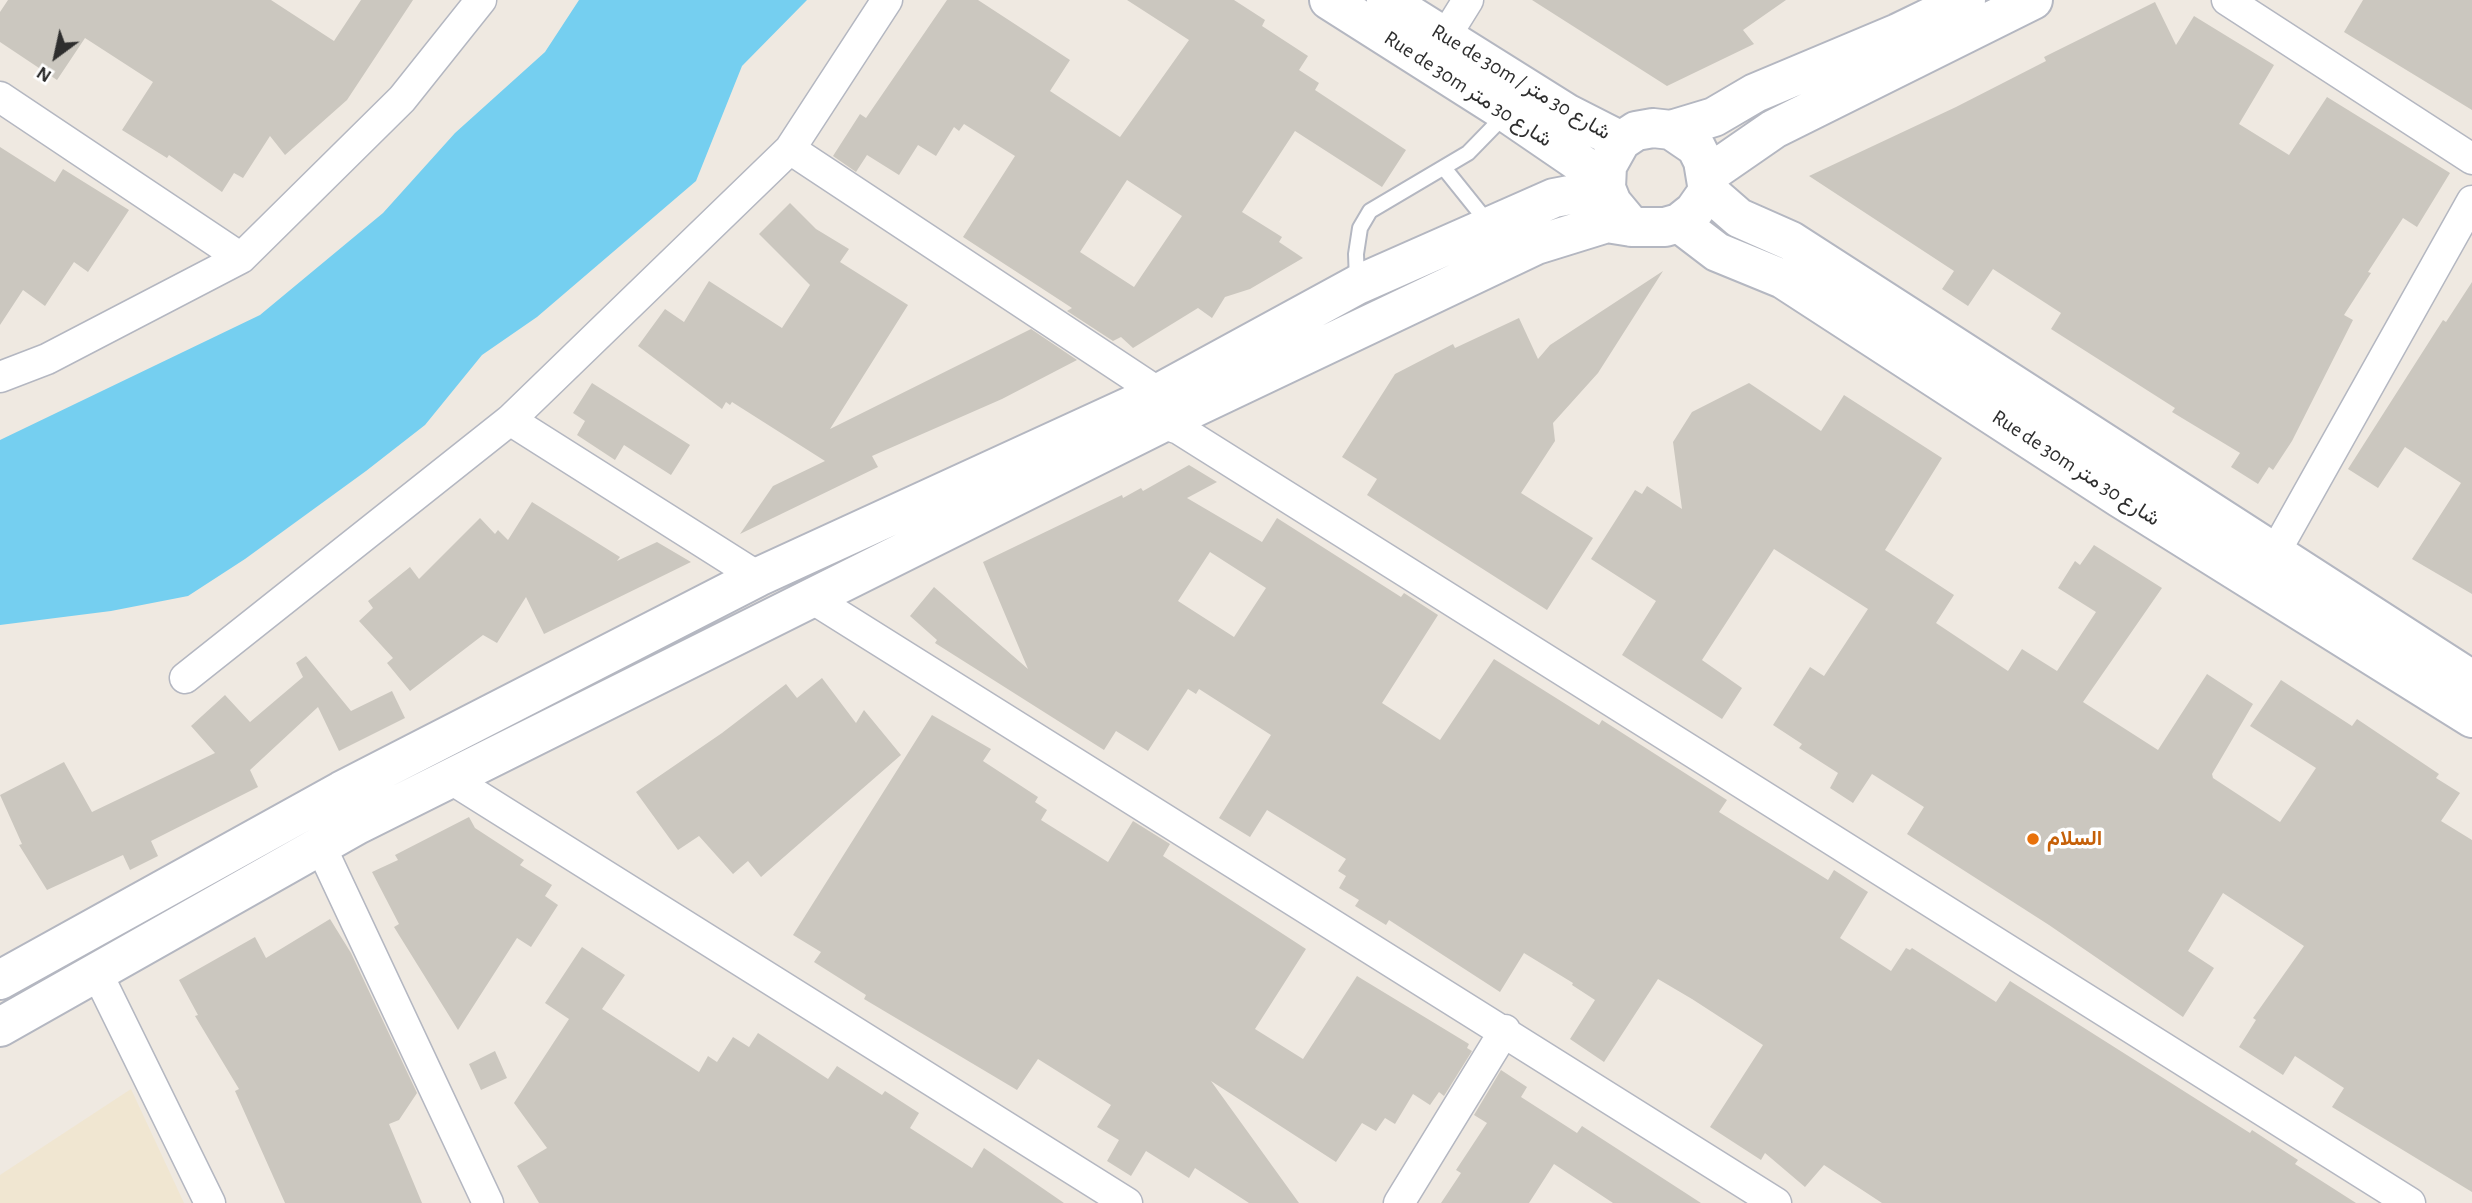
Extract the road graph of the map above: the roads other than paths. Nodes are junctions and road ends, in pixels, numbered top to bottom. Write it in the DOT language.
graph roads {
  1 [pos="481,0"];
  2 [pos="887,0"];
  3 [pos="1329,0"];
  4 [pos="1386,0"];
  5 [pos="1468,0"];
  6 [pos="1966,0"];
  7 [pos="2033,0"];
  8 [pos="2227,0"];
  9 [pos="1445,37"];
  10 [pos="0,97"];
  11 [pos="1507,113"];
  12 [pos="1671,130"];
  13 [pos="1621,141"];
  14 [pos="790,149"];
  15 [pos="2472,159"];
  16 [pos="1444,168"];
  17 [pos="1707,183"];
  18 [pos="1606,184"];
  19 [pos="2472,201"];
  20 [pos="1679,223"];
  21 [pos="1491,226"];
  22 [pos="1632,227"];
  23 [pos="240,258"];
  24 [pos="1357,285"];
  25 [pos="0,377"];
  26 [pos="1161,408"];
  27 [pos="510,420"];
  28 [pos="2274,554"];
  29 [pos="758,577"];
  30 [pos="810,597"];
  31 [pos="186,678"];
  32 [pos="2472,680"];
  33 [pos="2472,718"];
  34 [pos="448,777"];
  35 [pos="320,845"];
  36 [pos="97,973"];
  37 [pos="0,980"];
  38 [pos="0,1027"];
  39 [pos="1505,1030"];
  40 [pos="210,1203"];
  41 [pos="488,1203"];
  42 [pos="1127,1203"];
  43 [pos="1399,1203"];
  44 [pos="1776,1203"];
  45 [pos="2410,1203"];
  1 -- 23 [label="street"];
  2 -- 14 [label="street"];
  3 -- 11 [label="street, Rue de 30m شارع 30 متر"];
  4 -- 9 [label="street, Rue de 30m / شارع 30 متر"];
  5 -- 9 [label="street"];
  6 -- 12 [label="street"];
  7 -- 17 [label="street"];
  8 -- 15 [label="street"];
  9 -- 13 [label="street, Rue de 30m / شارع 30 متر"];
  10 -- 23 [label="street"];
  11 -- 16 [label="lane"];
  11 -- 18 [label="street, Rue de 30m شارع 30 متر"];
  12 -- 13 [label="street"];
  12 -- 17 [label="street"];
  13 -- 18 [label="street"];
  14 -- 26 [label="street"];
  14 -- 27 [label="street"];
  16 -- 21 [label="lane"];
  16 -- 24 [label="lane"];
  17 -- 20 [label="street"];
  17 -- 28 [label="street, Rue de 30m شارع 30 متر"];
  18 -- 21 [label="street"];
  18 -- 22 [label="street"];
  19 -- 28 [label="street"];
  20 -- 22 [label="street"];
  20 -- 33 [label="street, Rue de 30m شارع 30 متر"];
  21 -- 24 [label="street"];
  22 -- 26 [label="street"];
  23 -- 25 [label="street"];
  24 -- 26 [label="street"];
  26 -- 29 [label="street"];
  26 -- 30 [label="street"];
  26 -- 45 [label="street"];
  27 -- 29 [label="street"];
  27 -- 31 [label="street"];
  28 -- 32 [label="street, Rue de 30m شارع 30 متر"];
  29 -- 37 [label="street"];
  30 -- 34 [label="street"];
  30 -- 39 [label="street"];
  34 -- 35 [label="street"];
  34 -- 42 [label="street"];
  35 -- 36 [label="street"];
  35 -- 41 [label="street"];
  36 -- 38 [label="street"];
  36 -- 40 [label="street"];
  39 -- 43 [label="street"];
  39 -- 44 [label="street"];
}
